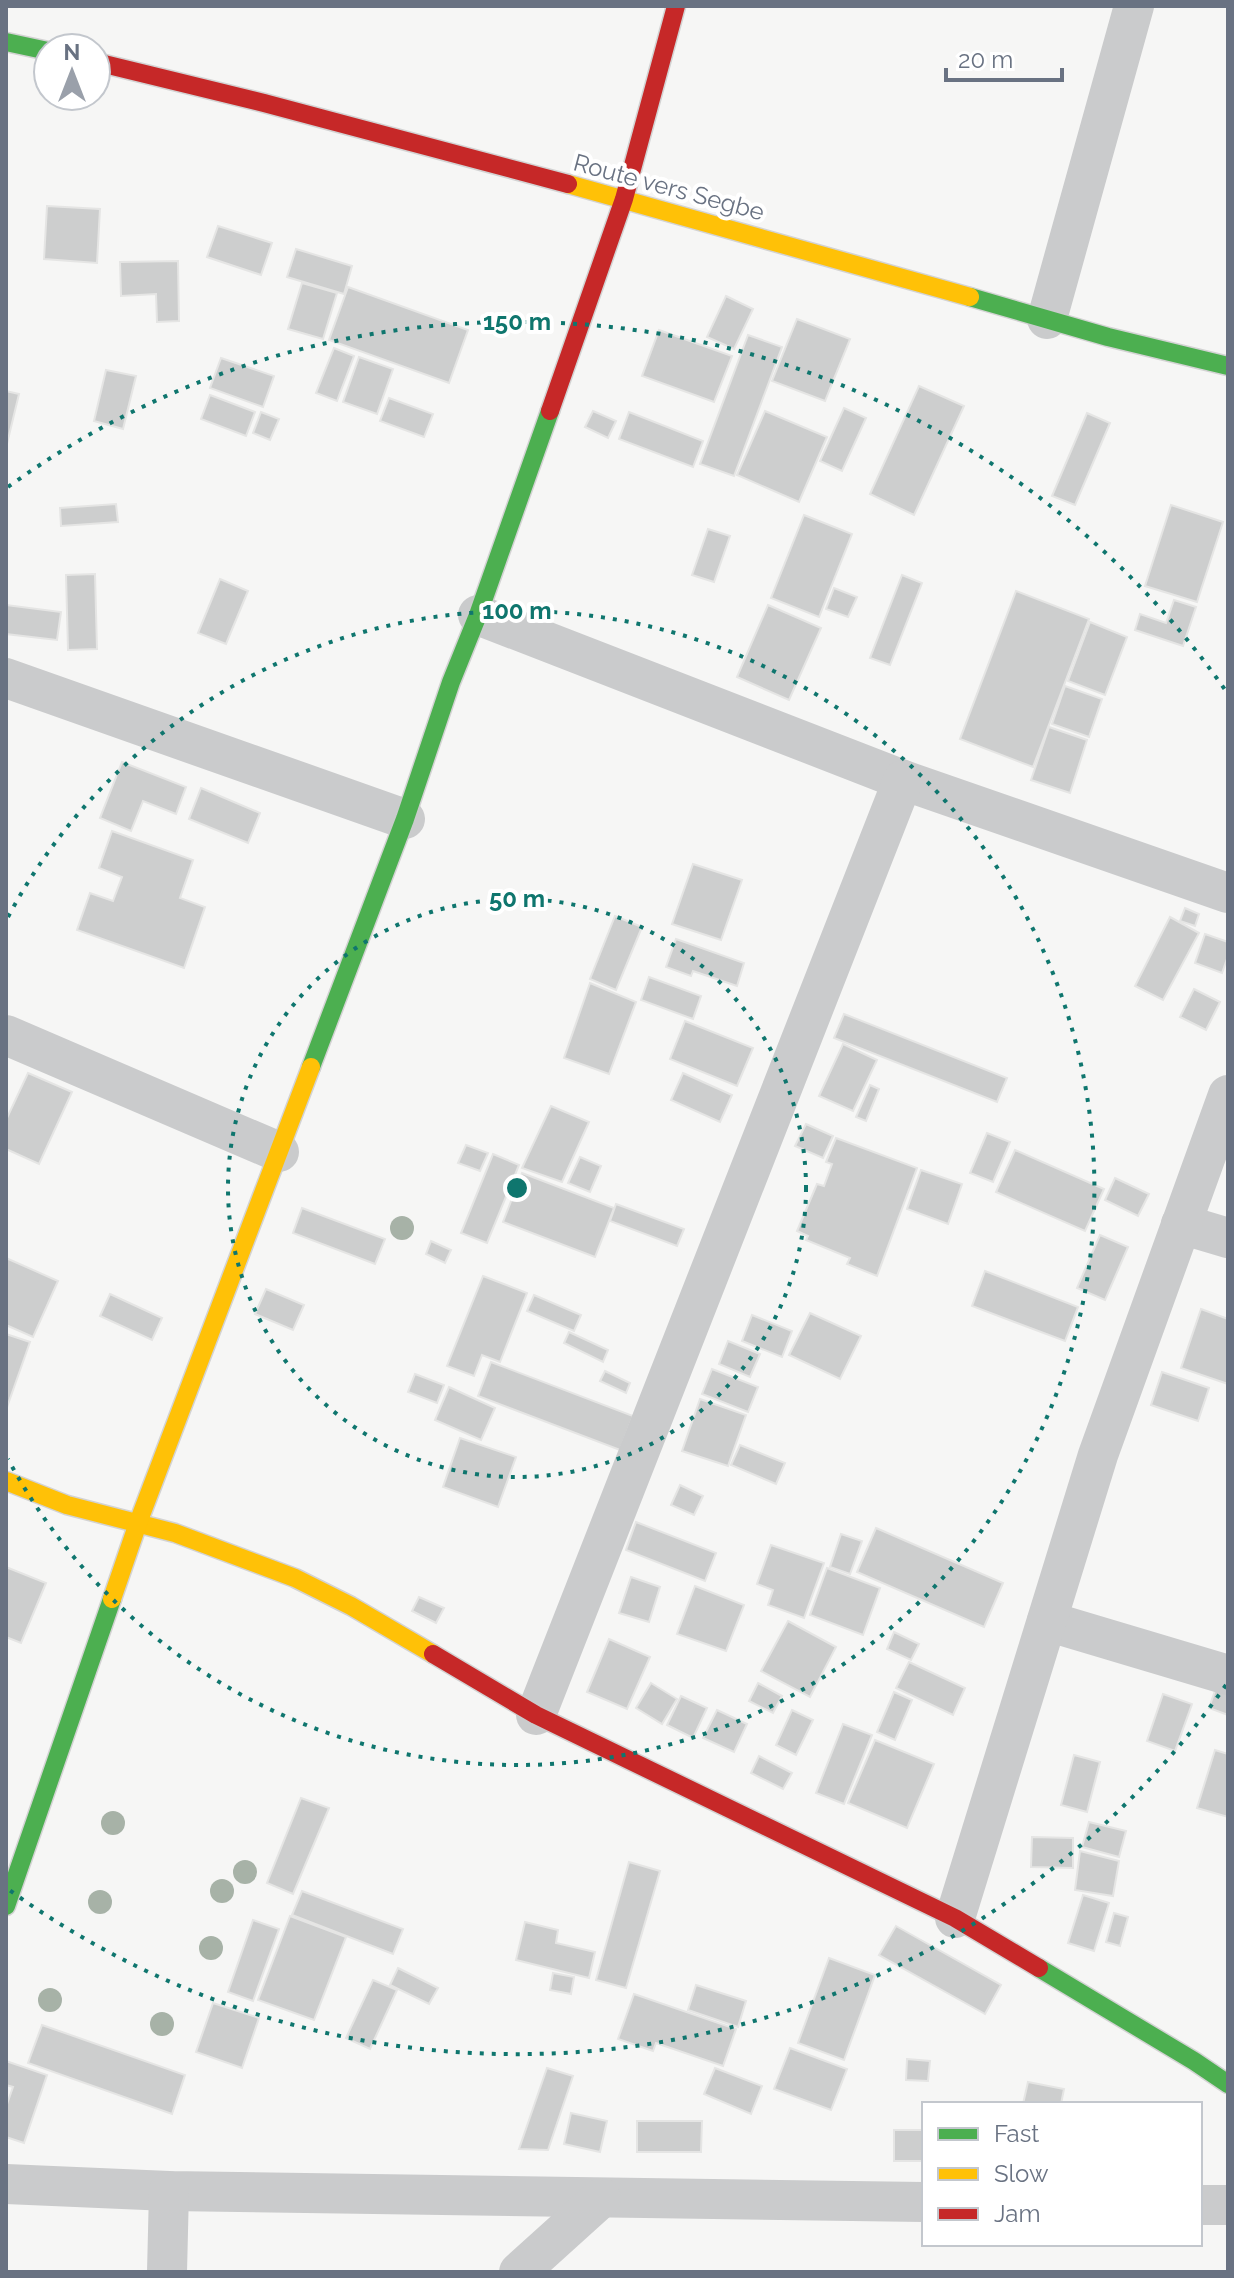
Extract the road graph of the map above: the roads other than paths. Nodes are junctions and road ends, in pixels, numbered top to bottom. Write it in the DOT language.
graph roads {
  1 [pos="676,6"];
  2 [pos="1134,6"];
  3 [pos="6,42"];
  4 [pos="32,48"];
  5 [pos="112,66"];
  6 [pos="624,199"];
  7 [pos="1047,319"];
  8 [pos="1228,366"];
  9 [pos="478,615"];
  10 [pos="6,678"];
  11 [pos="903,780"];
  12 [pos="405,819"];
  13 [pos="1228,893"];
  14 [pos="6,1035"];
  15 [pos="1228,1095"];
  16 [pos="279,1152"];
  17 [pos="1181,1224"];
  18 [pos="1228,1238"];
  19 [pos="6,1481"];
  20 [pos="138,1523"];
  21 [pos="1047,1621"];
  22 [pos="1228,1675"];
  23 [pos="536,1715"];
  24 [pos="6,1906"];
  25 [pos="955,1918"];
  26 [pos="1228,2084"];
  27 [pos="6,2184"];
  28 [pos="169,2191"];
  29 [pos="601,2198"];
  30 [pos="922,2202"];
  31 [pos="1202,2205"];
  32 [pos="1228,2205"];
  33 [pos="167,2272"];
  34 [pos="519,2272"];
  1 -- 6 [label="street"];
  2 -- 7 [label="street"];
  3 -- 4 [label="street"];
  5 -- 6 [label="street, Route vers Segbe"];
  6 -- 7 [label="street, Route vers Segbe"];
  6 -- 9 [label="street"];
  7 -- 8 [label="street, Route vers Segbe"];
  9 -- 11 [label="street"];
  9 -- 12 [label="street"];
  10 -- 12 [label="street"];
  11 -- 13 [label="street"];
  11 -- 23 [label="street"];
  12 -- 16 [label="street"];
  14 -- 16 [label="street"];
  15 -- 17 [label="street"];
  16 -- 20 [label="street"];
  17 -- 18 [label="street"];
  17 -- 21 [label="street"];
  19 -- 20 [label="street"];
  20 -- 23 [label="street"];
  20 -- 24 [label="street"];
  21 -- 22 [label="street"];
  21 -- 25 [label="street"];
  23 -- 25 [label="street"];
  25 -- 26 [label="street"];
  27 -- 28 [label="street"];
  28 -- 29 [label="street"];
  28 -- 33 [label="street"];
  29 -- 30 [label="street"];
  29 -- 34 [label="street"];
  31 -- 32 [label="street"];
}
